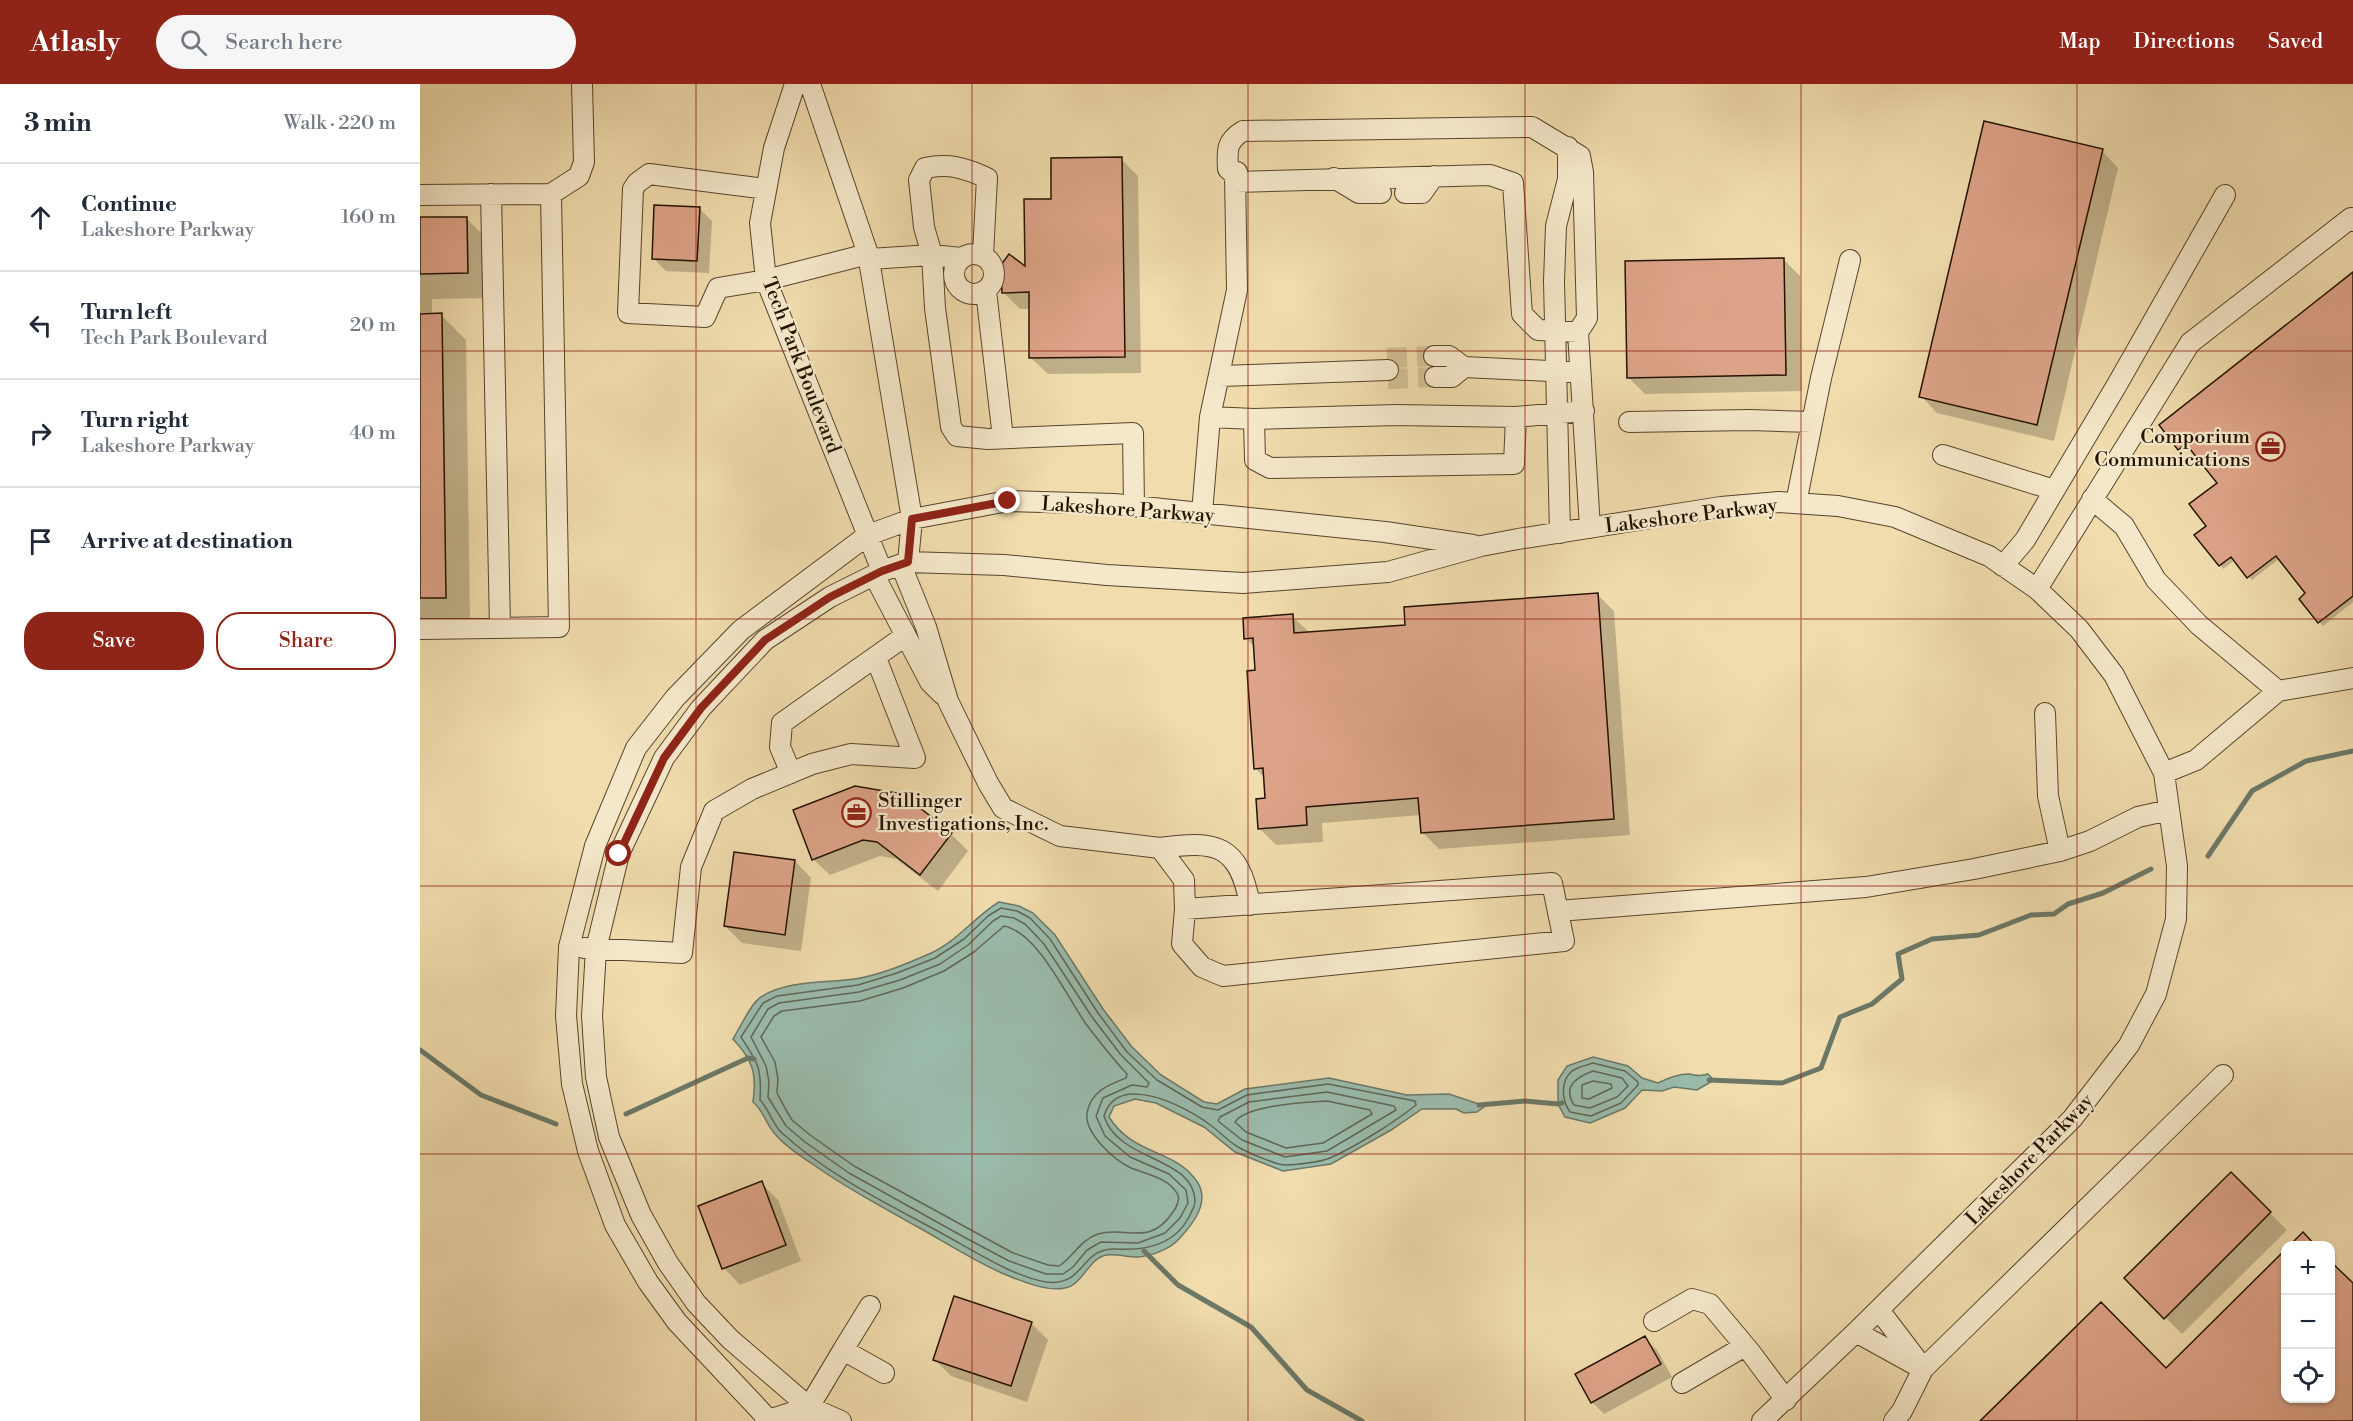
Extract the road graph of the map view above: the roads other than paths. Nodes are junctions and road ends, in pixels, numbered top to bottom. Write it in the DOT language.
graph roads {
  1 [pos="582,84"];
  2 [pos="795,84"];
  3 [pos="810,84"];
  4 [pos="1568,147"];
  5 [pos="1434,176"];
  6 [pos="1235,178"];
  7 [pos="1334,178"];
  8 [pos="766,189"];
  9 [pos="1381,193"];
  10 [pos="1405,193"];
  11 [pos="491,194"];
  12 [pos="551,194"];
  13 [pos="420,195"];
  14 [pos="2224,195"];
  15 [pos="2352,218"];
  16 [pos="982,255"];
  17 [pos="869,257"];
  18 [pos="961,258"];
  19 [pos="1850,260"];
  20 [pos="932,261"];
  21 [pos="954,277"];
  22 [pos="766,280"];
  23 [pos="986,291"];
  24 [pos="1555,330"];
  25 [pos="1578,332"];
  26 [pos="1434,367"];
  27 [pos="1388,369"];
  28 [pos="1581,371"];
  29 [pos="1556,372"];
  30 [pos="1220,376"];
  31 [pos="1584,411"];
  32 [pos="1557,412"];
  33 [pos="1210,417"];
  34 [pos="1516,417"];
  35 [pos="1254,419"];
  36 [pos="1629,422"];
  37 [pos="1812,422"];
  38 [pos="1003,438"];
  39 [pos="1943,455"];
  40 [pos="2054,490"];
  41 [pos="2092,499"];
  42 [pos="1796,503"];
  43 [pos="1134,506"];
  44 [pos="1202,513"];
  45 [pos="912,519"];
  46 [pos="1590,528"];
  47 [pos="1560,533"];
  48 [pos="868,536"];
  49 [pos="1481,546"];
  50 [pos="2003,566"];
  51 [pos="892,568"];
  52 [pos="2037,589"];
  53 [pos="500,628"];
  54 [pos="420,629"];
  55 [pos="904,636"];
  56 [pos="876,658"];
  57 [pos="2353,678"];
  58 [pos="2278,691"];
  59 [pos="948,700"];
  60 [pos="2045,713"];
  61 [pos="790,773"];
  62 [pos="2164,773"];
  63 [pos="2169,810"];
  64 [pos="1160,848"];
  65 [pos="2060,851"];
  66 [pos="1250,904"];
  67 [pos="1185,909"];
  68 [pos="1558,911"];
  69 [pos="569,947"];
  70 [pos="596,949"];
  71 [pos="2223,1075"];
  72 [pos="870,1306"];
  73 [pos="1879,1310"];
  74 [pos="1654,1321"];
  75 [pos="1856,1332"];
  76 [pos="1745,1346"];
  77 [pos="843,1350"];
  78 [pos="1923,1369"];
  79 [pos="884,1373"];
  80 [pos="1682,1383"];
  81 [pos="1786,1400"];
  82 [pos="808,1414"];
  83 [pos="1901,1418"];
  84 [pos="767,1420"];
  85 [pos="841,1421"];
  86 [pos="1762,1421"];
  1 -- 12 [label="street"];
  2 -- 8 [label="street, Tech Park Boulevard"];
  3 -- 17 [label="street"];
  4 -- 6 [label="street"];
  4 -- 24 [label="street"];
  4 -- 25 [label="street"];
  5 -- 7 [label="street"];
  5 -- 10 [label="street"];
  5 -- 24 [label="street"];
  6 -- 7 [label="street"];
  6 -- 30 [label="street"];
  7 -- 9 [label="street"];
  8 -- 22 [label="street, Tech Park Boulevard"];
  8 -- 22 [label="street"];
  11 -- 12 [label="street"];
  11 -- 13 [label="street"];
  11 -- 53 [label="street"];
  12 -- 53 [label="street"];
  14 -- 40 [label="street"];
  15 -- 41 [label="street"];
  16 -- 18 [label="street"];
  16 -- 20 [label="street"];
  16 -- 23 [label="street"];
  17 -- 20 [label="street"];
  17 -- 22 [label="street"];
  17 -- 45 [label="street"];
  18 -- 20 [label="street"];
  18 -- 21 [label="street"];
  19 -- 37 [label="street"];
  20 -- 21 [label="street"];
  20 -- 38 [label="street"];
  21 -- 23 [label="street"];
  22 -- 48 [label="street, Tech Park Boulevard"];
  23 -- 38 [label="street"];
  24 -- 25 [label="street"];
  24 -- 29 [label="street"];
  25 -- 28 [label="street"];
  26 -- 29 [label="street"];
  27 -- 30 [label="street"];
  28 -- 29 [label="street"];
  28 -- 31 [label="street"];
  29 -- 32 [label="street"];
  30 -- 33 [label="street"];
  31 -- 32 [label="street"];
  31 -- 46 [label="street"];
  32 -- 34 [label="street"];
  32 -- 47 [label="street"];
  33 -- 35 [label="street"];
  33 -- 44 [label="street"];
  34 -- 35 [label="street"];
  34 -- 35 [label="street"];
  36 -- 37 [label="street"];
  37 -- 42 [label="street"];
  38 -- 43 [label="street"];
  39 -- 40 [label="street"];
  40 -- 50 [label="street"];
  41 -- 52 [label="street"];
  41 -- 58 [label="street"];
  42 -- 46 [label="street, Lakeshore Parkway"];
  42 -- 50 [label="street, Lakeshore Parkway"];
  43 -- 44 [label="street, Lakeshore Parkway"];
  43 -- 45 [label="street, Lakeshore Parkway"];
  44 -- 49 [label="street, Lakeshore Parkway"];
  45 -- 48 [label="street, Lakeshore Parkway"];
  45 -- 51 [label="street"];
  46 -- 47 [label="street, Lakeshore Parkway"];
  47 -- 49 [label="street, Lakeshore Parkway"];
  48 -- 51 [label="street, Tech Park Boulevard"];
  48 -- 69 [label="street, Lakeshore Parkway"];
  49 -- 51 [label="street, Lakeshore Parkway"];
  50 -- 52 [label="street, Lakeshore Parkway"];
  51 -- 55 [label="street"];
  51 -- 59 [label="street"];
  51 -- 70 [label="street, Lakeshore Parkway"];
  52 -- 62 [label="street, Lakeshore Parkway"];
  53 -- 54 [label="street"];
  55 -- 56 [label="street"];
  55 -- 59 [label="street"];
  56 -- 61 [label="street"];
  56 -- 61 [label="street"];
  57 -- 58 [label="street"];
  58 -- 62 [label="street"];
  59 -- 64 [label="street"];
  60 -- 65 [label="street"];
  61 -- 70 [label="street"];
  62 -- 63 [label="street, Lakeshore Parkway"];
  63 -- 65 [label="street"];
  63 -- 73 [label="street, Lakeshore Parkway"];
  64 -- 66 [label="street"];
  64 -- 67 [label="street"];
  65 -- 68 [label="street"];
  66 -- 67 [label="street"];
  66 -- 68 [label="street"];
  67 -- 68 [label="street"];
  69 -- 70 [label="street"];
  69 -- 84 [label="street, Lakeshore Parkway"];
  70 -- 82 [label="street, Lakeshore Parkway"];
  71 -- 78 [label="street"];
  72 -- 77 [label="street"];
  73 -- 75 [label="street, Lakeshore Parkway"];
  73 -- 78 [label="street"];
  74 -- 76 [label="street"];
  75 -- 78 [label="street"];
  75 -- 81 [label="street, Lakeshore Parkway"];
  76 -- 80 [label="street"];
  76 -- 81 [label="street"];
  77 -- 79 [label="street"];
  77 -- 82 [label="street"];
  78 -- 83 [label="street"];
  81 -- 86 [label="street, Lakeshore Parkway"];
  82 -- 84 [label="street"];
  82 -- 85 [label="street, Lakeshore Parkway"];
}
